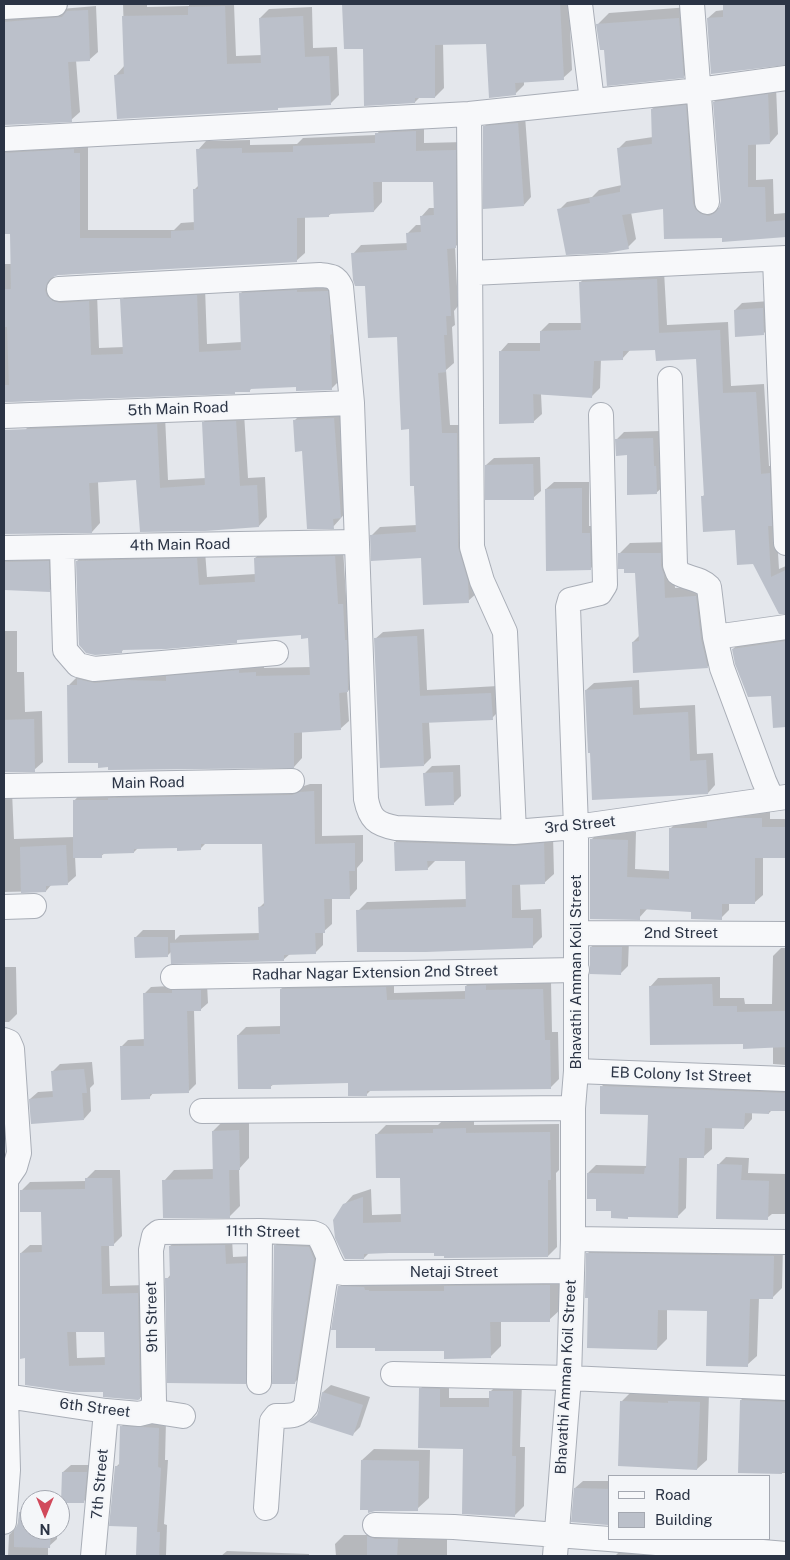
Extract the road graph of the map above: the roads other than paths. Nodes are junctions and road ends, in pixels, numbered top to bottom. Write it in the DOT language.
graph roads {
  1 [pos="55,4"];
  2 [pos="580,4"];
  3 [pos="692,4"];
  4 [pos="4,7"];
  5 [pos="786,78"];
  6 [pos="699,90"];
  7 [pos="592,101"];
  8 [pos="470,114"];
  9 [pos="4,139"];
  10 [pos="707,202"];
  11 [pos="780,259"];
  12 [pos="472,273"];
  13 [pos="59,288"];
  14 [pos="783,368"];
  15 [pos="670,379"];
  16 [pos="352,403"];
  17 [pos="601,415"];
  18 [pos="4,416"];
  19 [pos="357,542"];
  20 [pos="786,543"];
  21 [pos="4,548"];
  22 [pos="62,548"];
  23 [pos="786,627"];
  24 [pos="715,637"];
  25 [pos="276,653"];
  26 [pos="292,781"];
  27 [pos="4,786"];
  28 [pos="779,798"];
  29 [pos="576,827"];
  30 [pos="514,832"];
  31 [pos="34,906"];
  32 [pos="4,908"];
  33 [pos="576,932"];
  34 [pos="786,934"];
  35 [pos="577,970"];
  36 [pos="173,977"];
  37 [pos="6,1041"];
  38 [pos="576,1071"];
  39 [pos="786,1079"];
  40 [pos="573,1108"];
  41 [pos="202,1111"];
  42 [pos="5,1180"];
  43 [pos="165,1230"];
  44 [pos="260,1231"];
  45 [pos="573,1239"];
  46 [pos="786,1242"];
  47 [pos="333,1266"];
  48 [pos="571,1272"];
  49 [pos="393,1374"];
  50 [pos="569,1378"];
  51 [pos="259,1382"];
  52 [pos="786,1388"];
  53 [pos="6,1396"];
  54 [pos="106,1411"];
  55 [pos="151,1411"];
  56 [pos="183,1416"];
  57 [pos="266,1508"];
  58 [pos="4,1522"];
  59 [pos="375,1525"];
  60 [pos="608,1539"];
  61 [pos="621,1540"];
  62 [pos="556,1545"];
  63 [pos="786,1554"];
  64 [pos="93,1556"];
  1 -- 4 [label="street"];
  2 -- 7 [label="street"];
  3 -- 6 [label="street"];
  5 -- 6 [label="street"];
  6 -- 7 [label="street"];
  6 -- 10 [label="street"];
  7 -- 8 [label="street"];
  8 -- 9 [label="street"];
  8 -- 12 [label="street"];
  11 -- 12 [label="street"];
  11 -- 14 [label="street"];
  12 -- 30 [label="street"];
  13 -- 16 [label="street"];
  14 -- 20 [label="street"];
  15 -- 24 [label="street"];
  16 -- 18 [label="street, 5th Main Road"];
  16 -- 19 [label="street"];
  17 -- 29 [label="street, Bhavathi Amman Koil Street"];
  19 -- 22 [label="street, 4th Main Road"];
  19 -- 30 [label="street, 3rd Street"];
  21 -- 22 [label="street, 4th Main Road"];
  22 -- 25 [label="street"];
  23 -- 24 [label="street"];
  24 -- 28 [label="street"];
  26 -- 27 [label="street, Main Road"];
  28 -- 29 [label="street, 3rd Street"];
  29 -- 30 [label="street, 3rd Street"];
  29 -- 33 [label="street, Bhavathi Amman Koil Street"];
  31 -- 32 [label="street"];
  33 -- 34 [label="street, 2nd Street"];
  33 -- 35 [label="street, Bhavathi Amman Koil Street"];
  35 -- 36 [label="street, Radhar Nagar Extension 2nd Street"];
  35 -- 38 [label="street, Bhavathi Amman Koil Street"];
  37 -- 42 [label="street"];
  38 -- 39 [label="street, EB Colony 1st Street"];
  38 -- 40 [label="street, Bhavathi Amman Koil Street"];
  40 -- 41 [label="street"];
  40 -- 45 [label="street, Bhavathi Amman Koil Street"];
  42 -- 53 [label="street"];
  43 -- 44 [label="street, 11th Street"];
  43 -- 55 [label="street, 9th Street"];
  44 -- 47 [label="street, 11th Street"];
  44 -- 51 [label="street"];
  45 -- 46 [label="street"];
  45 -- 48 [label="street, Bhavathi Amman Koil Street"];
  47 -- 48 [label="street, Netaji Street"];
  47 -- 57 [label="street"];
  48 -- 50 [label="street, Bhavathi Amman Koil Street"];
  49 -- 50 [label="street"];
  50 -- 52 [label="street"];
  50 -- 62 [label="street, Bhavathi Amman Koil Street"];
  53 -- 54 [label="street, 6th Street"];
  53 -- 58 [label="street"];
  54 -- 55 [label="street, 6th Street"];
  54 -- 64 [label="street, 7th Street"];
  55 -- 56 [label="street, 6th Street"];
  59 -- 62 [label="street"];
  60 -- 62 [label="street"];
  61 -- 63 [label="street"];
}
